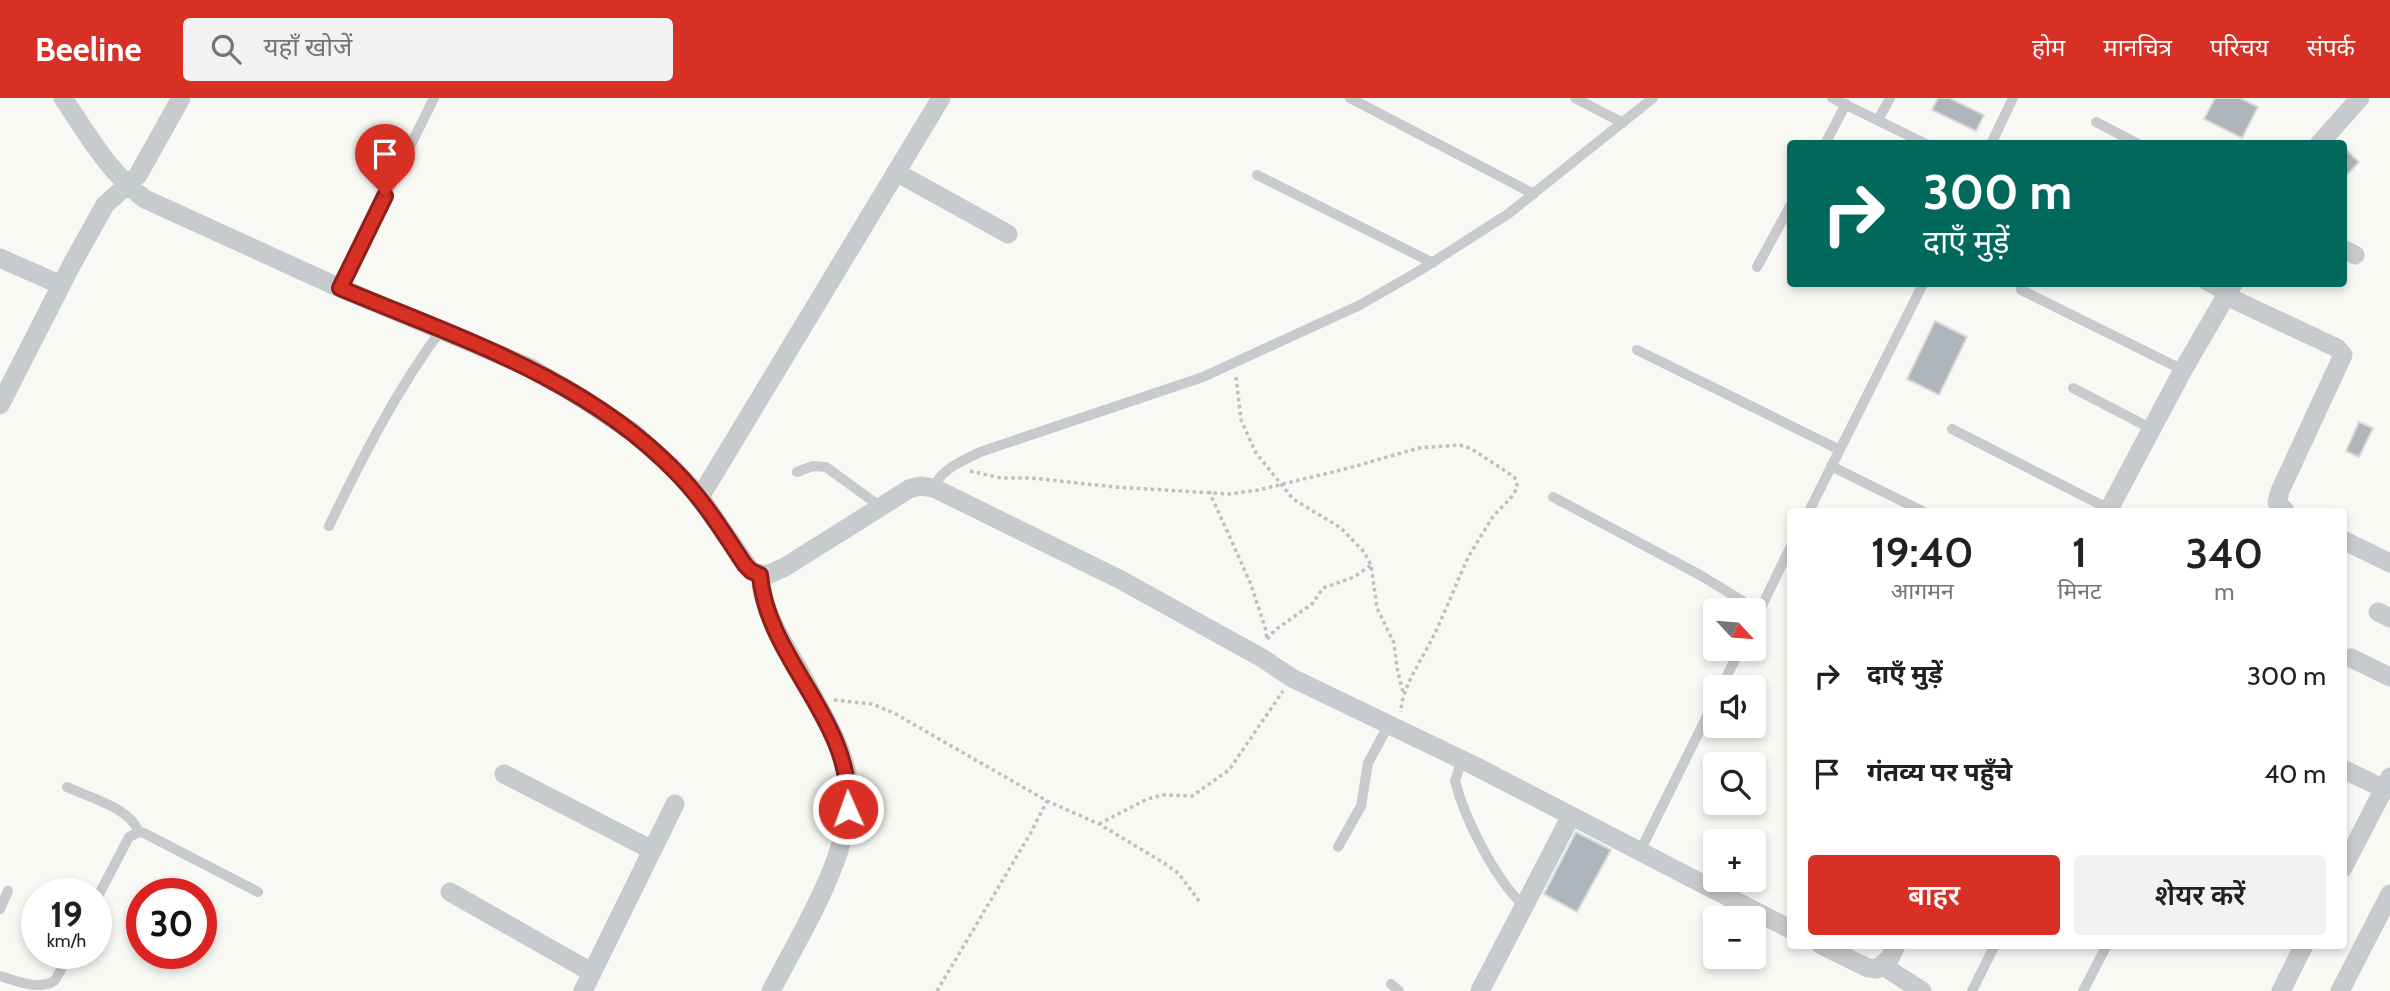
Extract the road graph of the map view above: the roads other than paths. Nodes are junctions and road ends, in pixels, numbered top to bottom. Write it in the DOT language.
graph roads {
  1 [pos="63,98"];
  2 [pos="181,98"];
  3 [pos="434,98"];
  4 [pos="941,98"];
  5 [pos="1350,98"];
  6 [pos="1575,98"];
  7 [pos="1653,98"];
  8 [pos="1832,98"];
  9 [pos="1890,98"];
  10 [pos="2013,98"];
  11 [pos="2359,98"];
  12 [pos="1846,104"];
  13 [pos="1878,120"];
  14 [pos="2096,122"];
  15 [pos="1623,123"];
  16 [pos="1827,140"];
  17 [pos="1918,140"];
  18 [pos="1993,140"];
  19 [pos="2130,140"];
  20 [pos="2322,140"];
  21 [pos="896,172"];
  22 [pos="1257,175"];
  23 [pos="128,187"];
  24 [pos="1534,194"];
  25 [pos="1787,212"];
  26 [pos="1008,234"];
  27 [pos="0,258"];
  28 [pos="1433,262"];
  29 [pos="1757,267"];
  30 [pos="61,285"];
  31 [pos="1922,287"];
  32 [pos="340,288"];
  33 [pos="2021,290"];
  34 [pos="2230,290"];
  35 [pos="441,330"];
  36 [pos="1637,351"];
  37 [pos="2183,370"];
  38 [pos="2073,388"];
  39 [pos="2,396"];
  40 [pos="1952,429"];
  41 [pos="2152,429"];
  42 [pos="1840,450"];
  43 [pos="1831,466"];
  44 [pos="797,472"];
  45 [pos="934,488"];
  46 [pos="700,497"];
  47 [pos="1553,497"];
  48 [pos="881,507"];
  49 [pos="1810,508"];
  50 [pos="1917,508"];
  51 [pos="2105,508"];
  52 [pos="2110,508"];
  53 [pos="2282,508"];
  54 [pos="329,526"];
  55 [pos="2347,542"];
  56 [pos="1787,554"];
  57 [pos="2390,563"];
  58 [pos="760,575"];
  59 [pos="1738,598"];
  60 [pos="1765,598"];
  61 [pos="2351,658"];
  62 [pos="2390,677"];
  63 [pos="1703,723"];
  64 [pos="1395,729"];
  65 [pos="1462,760"];
  66 [pos="2347,770"];
  67 [pos="504,774"];
  68 [pos="2387,783"];
  69 [pos="67,787"];
  70 [pos="675,804"];
  71 [pos="1571,816"];
  72 [pos="139,832"];
  73 [pos="1338,847"];
  74 [pos="652,850"];
  75 [pos="1640,851"];
  76 [pos="2347,860"];
  77 [pos="108,878"];
  78 [pos="8,891"];
  79 [pos="258,892"];
  80 [pos="450,892"];
  81 [pos="2390,894"];
  82 [pos="1524,906"];
  83 [pos="0,909"];
  84 [pos="1787,927"];
  85 [pos="1829,949"];
  86 [pos="1894,949"];
  87 [pos="1993,949"];
  88 [pos="2105,949"];
  89 [pos="2302,949"];
  90 [pos="1883,966"];
  91 [pos="60,969"];
  92 [pos="591,972"];
  93 [pos="0,976"];
  94 [pos="583,991"];
  95 [pos="771,991"];
  96 [pos="1480,991"];
  97 [pos="1922,991"];
  98 [pos="1972,991"];
  99 [pos="2083,991"];
  100 [pos="2281,991"];
  101 [pos="2340,991"];
  1 -- 23 [label="street"];
  2 -- 23 [label="street"];
  3 -- 32 [label="lane"];
  4 -- 21 [label="street"];
  5 -- 24 [label="lane"];
  6 -- 15 [label="lane"];
  7 -- 15 [label="lane"];
  8 -- 12 [label="lane"];
  9 -- 13 [label="lane"];
  10 -- 18 [label="lane"];
  11 -- 20 [label="street"];
  12 -- 13 [label="lane"];
  12 -- 16 [label="lane"];
  13 -- 17 [label="lane"];
  14 -- 19 [label="lane"];
  15 -- 24 [label="lane"];
  21 -- 26 [label="street"];
  21 -- 46 [label="street"];
  22 -- 28 [label="lane"];
  23 -- 30 [label="street"];
  23 -- 32 [label="street"];
  24 -- 28 [label="lane"];
  25 -- 29 [label="lane"];
  27 -- 30 [label="street"];
  28 -- 45 [label="lane"];
  30 -- 39 [label="street"];
  31 -- 42 [label="lane"];
  32 -- 35 [label="street"];
  33 -- 37 [label="lane"];
  34 -- 37 [label="street"];
  34 -- 53 [label="street"];
  35 -- 46 [label="street"];
  35 -- 54 [label="lane"];
  36 -- 42 [label="lane"];
  37 -- 41 [label="street"];
  38 -- 41 [label="lane"];
  40 -- 51 [label="lane"];
  41 -- 52 [label="street"];
  42 -- 43 [label="lane"];
  43 -- 49 [label="lane"];
  43 -- 50 [label="lane"];
  44 -- 48 [label="lane"];
  45 -- 48 [label="street"];
  45 -- 64 [label="street"];
  46 -- 58 [label="street"];
  47 -- 59 [label="lane"];
  48 -- 58 [label="street"];
  55 -- 57 [label="street"];
  56 -- 60 [label="lane"];
  58 -- 95 [label="street"];
  61 -- 62 [label="street"];
  63 -- 75 [label="lane"];
  64 -- 65 [label="street"];
  64 -- 73 [label="lane"];
  65 -- 71 [label="street"];
  65 -- 82 [label="lane"];
  66 -- 68 [label="street"];
  67 -- 74 [label="street"];
  68 -- 76 [label="street"];
  69 -- 72 [label="lane"];
  70 -- 74 [label="street"];
  71 -- 75 [label="street"];
  71 -- 82 [label="street"];
  72 -- 77 [label="lane"];
  72 -- 79 [label="lane"];
  74 -- 92 [label="street"];
  75 -- 84 [label="street"];
  78 -- 83 [label="lane"];
  80 -- 92 [label="street"];
  81 -- 101 [label="street"];
  82 -- 96 [label="street"];
  85 -- 90 [label="street"];
  86 -- 90 [label="street"];
  87 -- 98 [label="lane"];
  88 -- 99 [label="lane"];
  89 -- 100 [label="street"];
  90 -- 97 [label="street"];
  91 -- 93 [label="lane"];
  92 -- 94 [label="street"];
}
